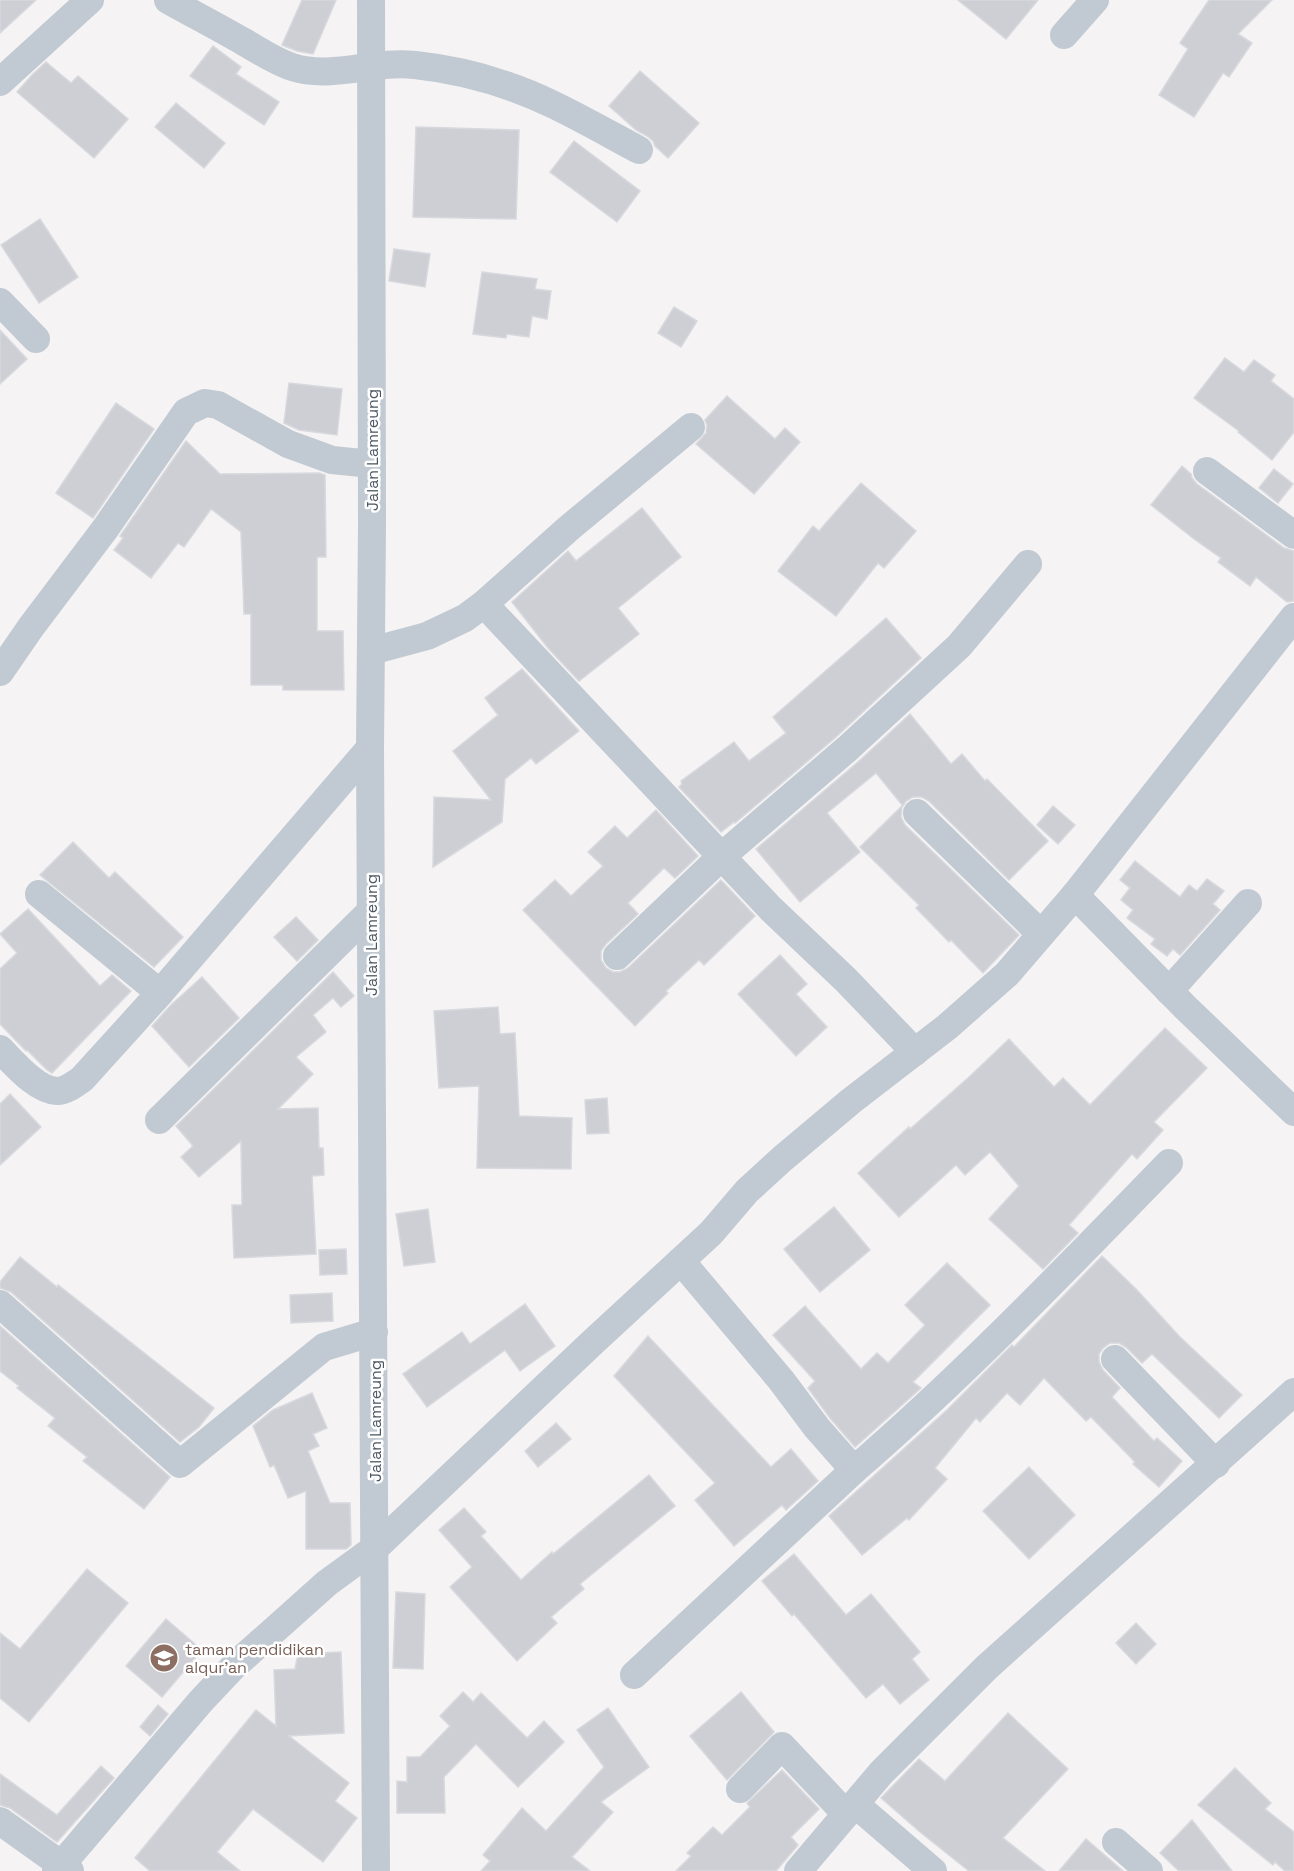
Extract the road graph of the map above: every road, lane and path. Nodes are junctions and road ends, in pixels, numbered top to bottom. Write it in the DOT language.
graph roads {
  1 [pos="90,0"];
  2 [pos="168,0"];
  3 [pos="371,0"];
  4 [pos="1095,0"];
  5 [pos="1064,35"];
  6 [pos="373,67"];
  7 [pos="0,81"];
  8 [pos="639,150"];
  9 [pos="0,302"];
  10 [pos="36,339"];
  11 [pos="691,428"];
  12 [pos="372,464"];
  13 [pos="1207,471"];
  14 [pos="1294,535"];
  15 [pos="1028,564"];
  16 [pos="484,604"];
  17 [pos="1294,617"];
  18 [pos="371,651"];
  19 [pos="0,672"];
  20 [pos="370,748"];
  21 [pos="917,813"];
  22 [pos="722,856"];
  23 [pos="39,894"];
  24 [pos="1075,895"];
  25 [pos="1248,903"];
  26 [pos="371,911"];
  27 [pos="1041,934"];
  28 [pos="617,956"];
  29 [pos="1169,991"];
  30 [pos="160,993"];
  31 [pos="915,1052"];
  32 [pos="2,1055"];
  33 [pos="1294,1112"];
  34 [pos="159,1120"];
  35 [pos="1169,1163"];
  36 [pos="681,1261"];
  37 [pos="0,1304"];
  38 [pos="374,1332"];
  39 [pos="1114,1359"];
  40 [pos="1294,1392"];
  41 [pos="1216,1464"];
  42 [pos="854,1470"];
  43 [pos="375,1548"];
  44 [pos="634,1675"];
  45 [pos="740,1789"];
  46 [pos="850,1809"];
  47 [pos="0,1821"];
  48 [pos="1116,1842"];
  49 [pos="63,1869"];
  50 [pos="376,1871"];
  51 [pos="798,1871"];
  52 [pos="933,1871"];
  53 [pos="1149,1871"];
  1 -- 7 [label="street"];
  2 -- 6 [label="street"];
  3 -- 6 [label="street, Jalan Lamreung"];
  4 -- 5 [label="street"];
  6 -- 8 [label="street"];
  6 -- 12 [label="street, Jalan Lamreung"];
  9 -- 10 [label="street"];
  11 -- 16 [label="street"];
  12 -- 18 [label="street, Jalan Lamreung"];
  12 -- 19 [label="street"];
  13 -- 14 [label="street"];
  15 -- 22 [label="street"];
  16 -- 18 [label="street"];
  16 -- 22 [label="street"];
  17 -- 24 [label="street"];
  18 -- 20 [label="street, Jalan Lamreung"];
  20 -- 26 [label="street, Jalan Lamreung"];
  20 -- 30 [label="street"];
  21 -- 27 [label="street"];
  22 -- 28 [label="street"];
  22 -- 31 [label="street"];
  23 -- 30 [label="street"];
  24 -- 27 [label="street"];
  24 -- 29 [label="street"];
  25 -- 29 [label="street"];
  26 -- 34 [label="street"];
  26 -- 38 [label="street, Jalan Lamreung"];
  27 -- 31 [label="street"];
  29 -- 33 [label="street"];
  30 -- 32 [label="street"];
  31 -- 36 [label="street"];
  35 -- 42 [label="street"];
  36 -- 42 [label="street"];
  36 -- 43 [label="street"];
  37 -- 38 [label="street"];
  38 -- 43 [label="street, Jalan Lamreung"];
  39 -- 41 [label="street"];
  40 -- 41 [label="street"];
  41 -- 46 [label="street"];
  42 -- 44 [label="street"];
  43 -- 49 [label="street"];
  43 -- 50 [label="street, Jalan Lamreung"];
  45 -- 46 [label="street"];
  46 -- 51 [label="street"];
  46 -- 52 [label="street"];
  47 -- 49 [label="street"];
  48 -- 53 [label="street"];
}
